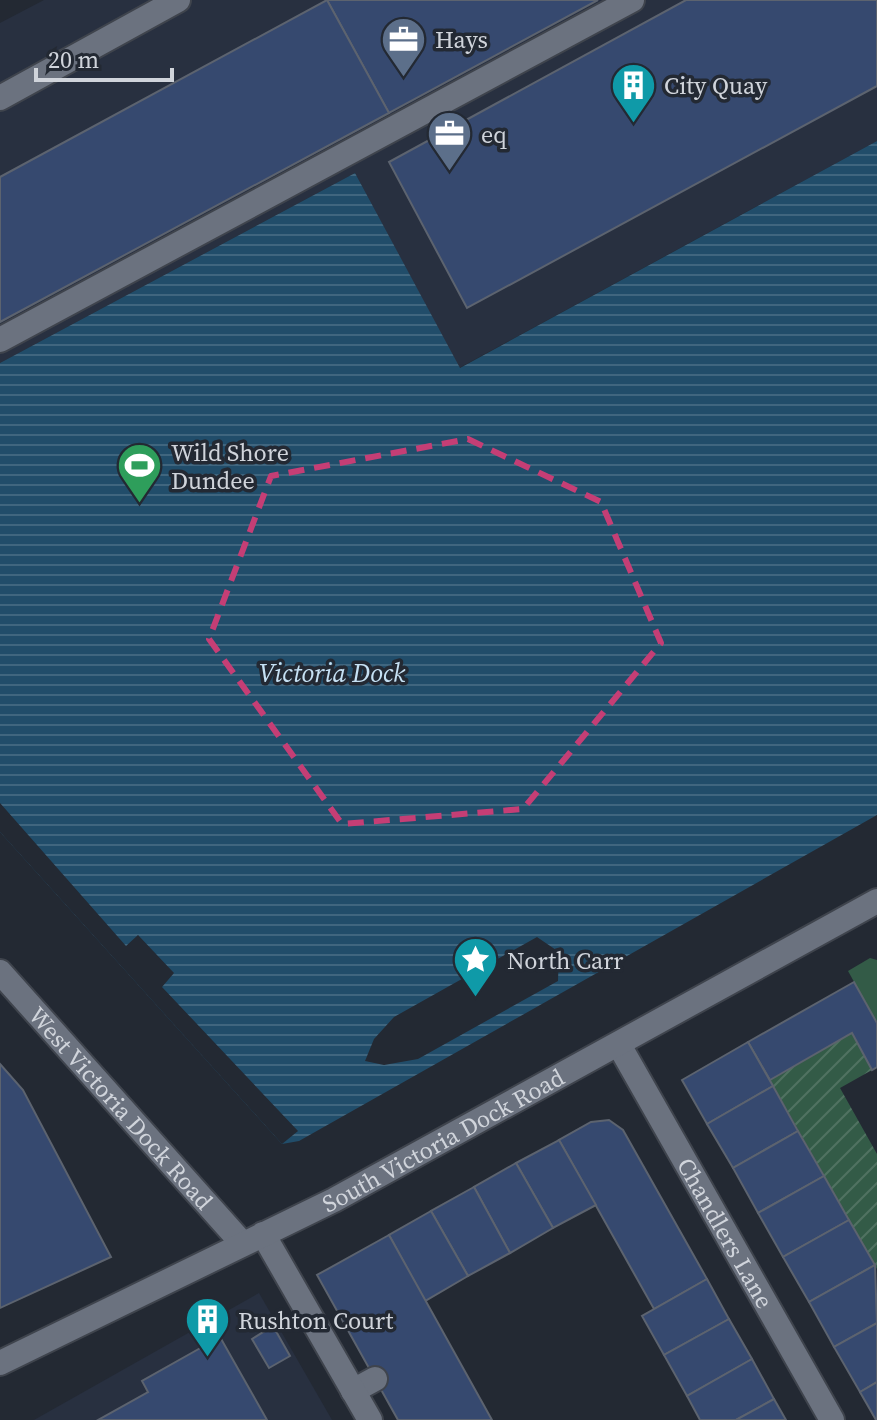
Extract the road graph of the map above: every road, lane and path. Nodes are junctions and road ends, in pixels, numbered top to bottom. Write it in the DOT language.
graph roads {
  1 [pos="178,0"];
  2 [pos="632,0"];
  3 [pos="0,98"];
  4 [pos="0,340"];
  5 [pos="877,901"];
  6 [pos="0,972"];
  7 [pos="619,1045"];
  8 [pos="252,1238"];
  9 [pos="0,1363"];
  10 [pos="375,1379"];
  11 [pos="353,1391"];
  12 [pos="370,1420"];
  13 [pos="832,1420"];
  1 -- 3 [label="street"];
  2 -- 4 [label="street"];
  5 -- 7 [label="street, South Victoria Dock Road"];
  6 -- 8 [label="street, West Victoria Dock Road"];
  7 -- 8 [label="street, South Victoria Dock Road"];
  7 -- 13 [label="street, Chandlers Lane"];
  8 -- 9 [label="street, South Victoria Dock Road"];
  8 -- 11 [label="street, West Victoria Dock Road"];
  10 -- 11 [label="street"];
  11 -- 12 [label="street, West Victoria Dock Road"];
}
